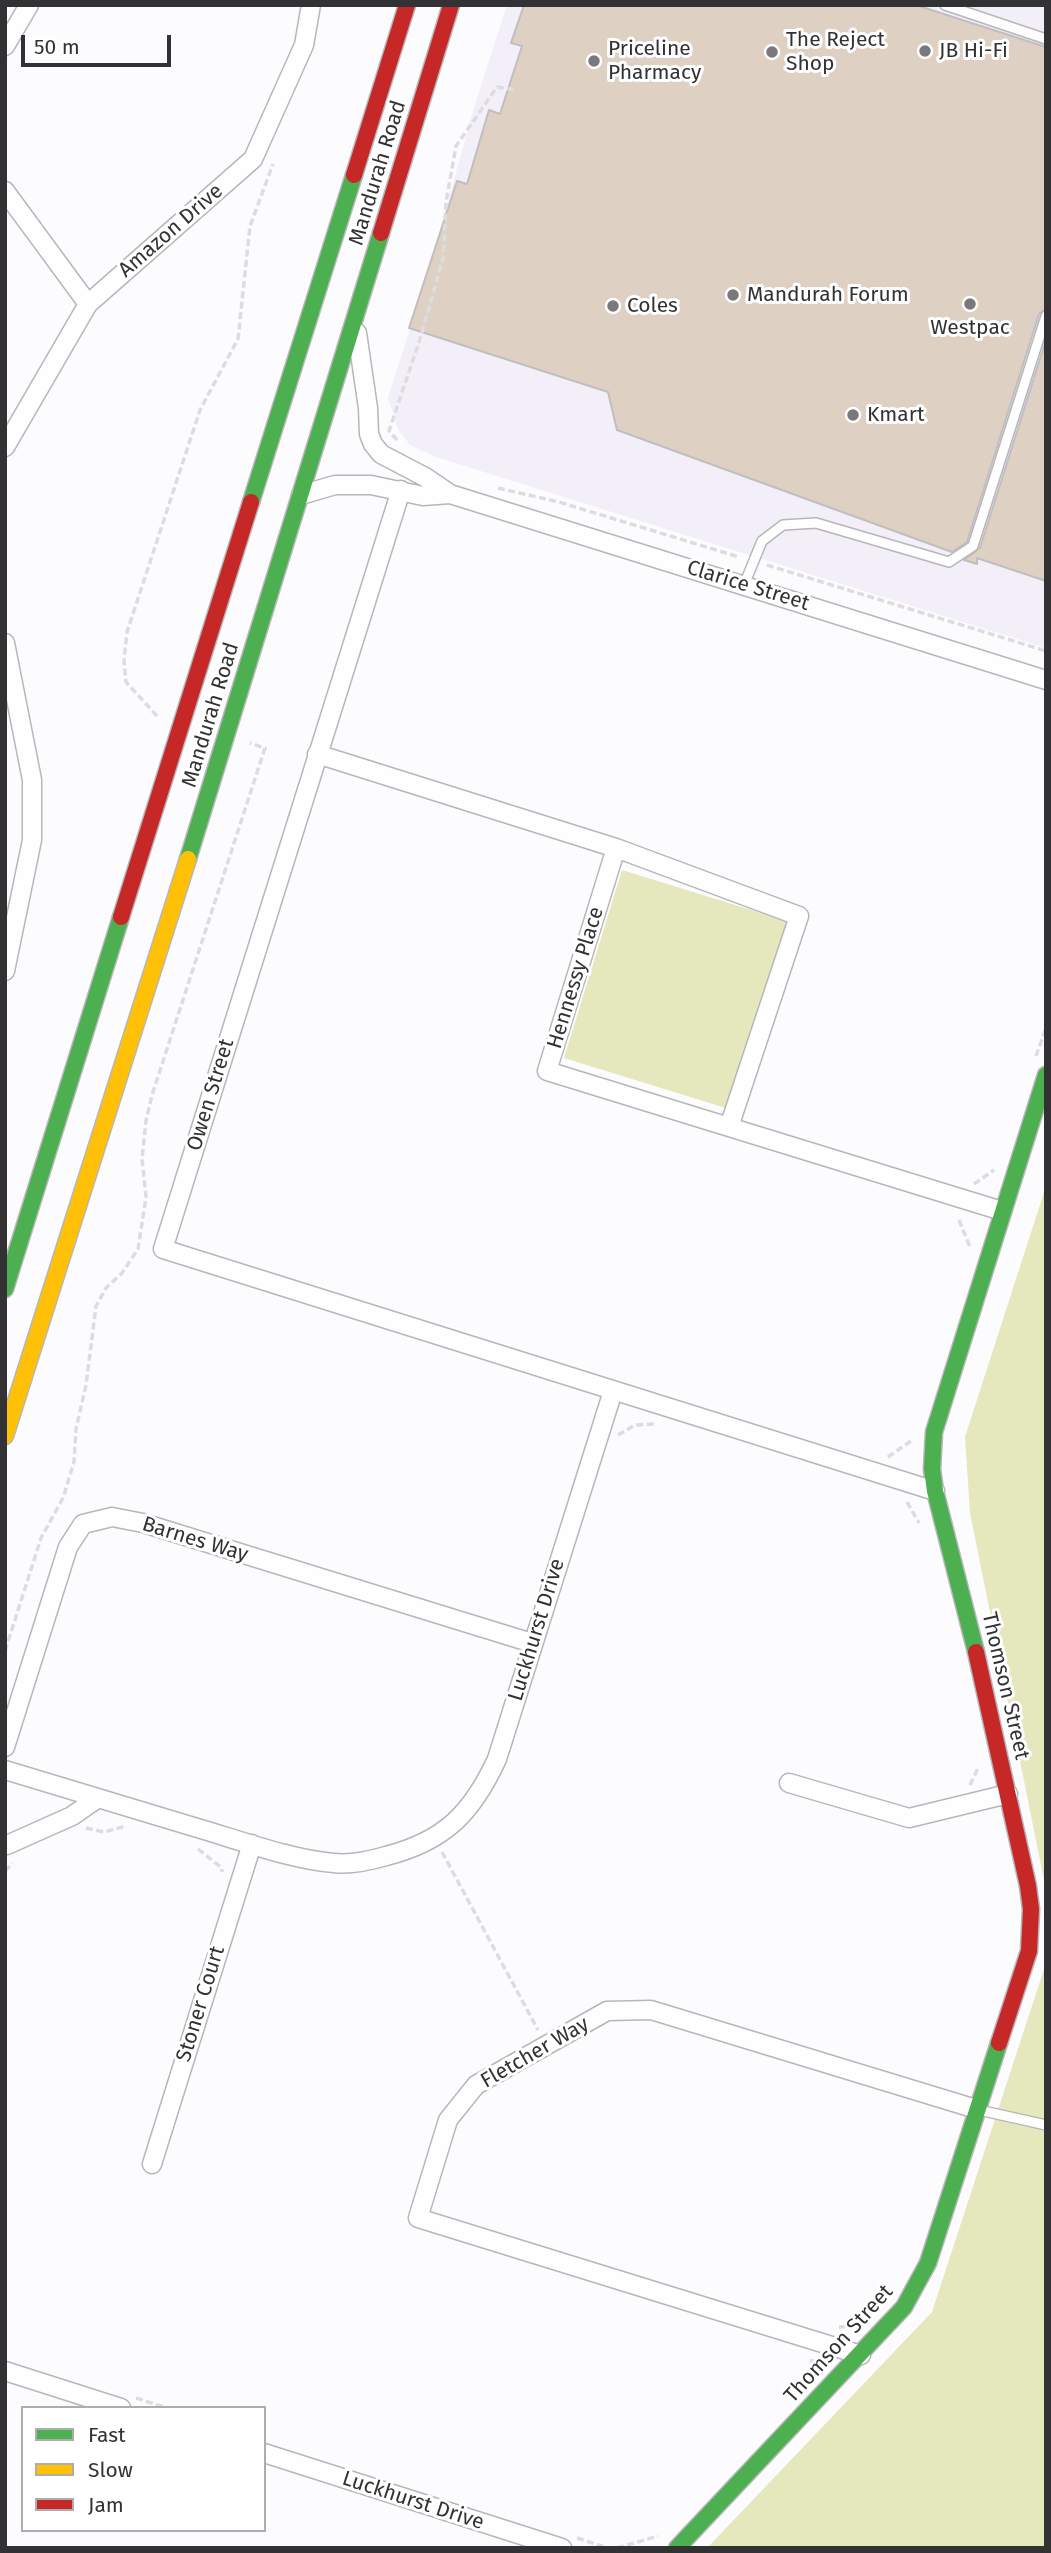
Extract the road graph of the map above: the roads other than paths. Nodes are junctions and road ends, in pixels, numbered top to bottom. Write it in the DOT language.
graph roads {
  1 [pos="29,5"];
  2 [pos="311,5"];
  3 [pos="407,5"];
  4 [pos="451,5"];
  5 [pos="945,5"];
  6 [pos="1046,39"];
  7 [pos="5,46"];
  8 [pos="5,191"];
  9 [pos="88,304"];
  10 [pos="1046,316"];
  11 [pos="355,319"];
  12 [pos="5,447"];
  13 [pos="401,490"];
  14 [pos="450,494"];
  15 [pos="301,495"];
  16 [pos="744,585"];
  17 [pos="5,643"];
  18 [pos="1046,680"];
  19 [pos="317,754"];
  20 [pos="616,848"];
  21 [pos="5,971"];
  22 [pos="1046,1075"];
  23 [pos="729,1127"];
  24 [pos="1002,1211"];
  25 [pos="5,1289"];
  26 [pos="613,1391"];
  27 [pos="5,1436"];
  28 [pos="935,1490"];
  29 [pos="532,1643"];
  30 [pos="5,1747"];
  31 [pos="5,1770"];
  32 [pos="789,1783"];
  33 [pos="1008,1794"];
  34 [pos="98,1798"];
  35 [pos="252,1844"];
  36 [pos="11,1853"];
  37 [pos="976,2109"];
  38 [pos="1046,2125"];
  39 [pos="152,2164"];
  40 [pos="861,2355"];
  41 [pos="5,2371"];
  42 [pos="115,2406"];
  43 [pos="266,2454"];
  44 [pos="679,2546"];
  45 [pos="562,2548"];
  1 -- 7 [label="street"];
  2 -- 9 [label="street, Amazon Drive"];
  3 -- 25 [label="main road, Mandurah Road"];
  4 -- 11 [label="main road, Mandurah Road"];
  5 -- 6 [label="lane"];
  8 -- 9 [label="street"];
  9 -- 12 [label="street, Amazon Drive"];
  10 -- 16 [label="lane"];
  11 -- 14 [label="street, Clarice Street"];
  11 -- 15 [label="main road, Mandurah Road"];
  13 -- 14 [label="street, Clarice Street"];
  13 -- 15 [label="street, Clarice Street"];
  13 -- 19 [label="street, Owen Street"];
  14 -- 16 [label="street, Clarice Street"];
  15 -- 27 [label="main road, Mandurah Road"];
  16 -- 18 [label="street, Clarice Street"];
  17 -- 21 [label="street"];
  19 -- 20 [label="street"];
  19 -- 26 [label="street, Owen Street"];
  20 -- 23 [label="street"];
  20 -- 23 [label="street, Hennessy Place"];
  22 -- 24 [label="main road, Thomson Street"];
  23 -- 24 [label="street, Hennessy Place"];
  24 -- 28 [label="main road, Thomson Street"];
  26 -- 28 [label="street"];
  26 -- 29 [label="street, Luckhurst Drive"];
  28 -- 33 [label="main road, Thomson Street"];
  29 -- 30 [label="street, Barnes Way"];
  29 -- 35 [label="street, Luckhurst Drive"];
  31 -- 34 [label="street, Luckhurst Drive"];
  32 -- 33 [label="street"];
  33 -- 37 [label="main road, Thomson Street"];
  34 -- 35 [label="street, Luckhurst Drive"];
  34 -- 36 [label="street"];
  35 -- 39 [label="street, Stoner Court"];
  37 -- 38 [label="lane"];
  37 -- 40 [label="main road, Thomson Street"];
  37 -- 40 [label="street, Fletcher Way"];
  40 -- 44 [label="main road, Thomson Street"];
  41 -- 42 [label="street"];
  43 -- 45 [label="street, Luckhurst Drive"];
}
